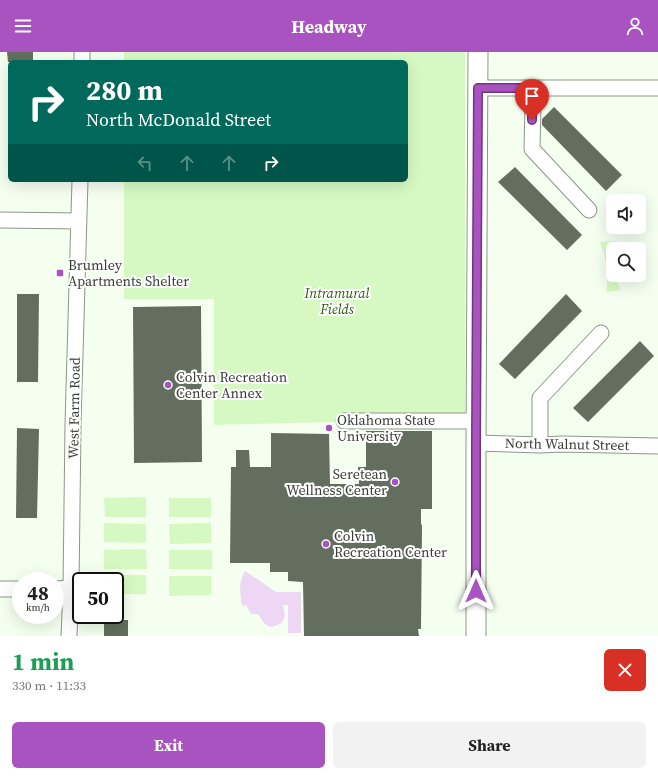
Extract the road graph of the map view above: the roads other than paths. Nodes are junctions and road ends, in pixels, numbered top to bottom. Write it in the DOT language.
graph roads {
  1 [pos="478,52"];
  2 [pos="478,88"];
  3 [pos="532,88"];
  4 [pos="658,88"];
  5 [pos="80,182"];
  6 [pos="590,210"];
  7 [pos="0,220"];
  8 [pos="79,221"];
  9 [pos="601,333"];
  10 [pos="344,421"];
  11 [pos="476,421"];
  12 [pos="476,443"];
  13 [pos="540,445"];
  14 [pos="658,446"];
  15 [pos="64,588"];
  16 [pos="71,588"];
  17 [pos="0,589"];
  18 [pos="12,589"];
  19 [pos="69,636"];
  20 [pos="476,636"];
  1 -- 2 [label="main road"];
  2 -- 3 [label="street"];
  2 -- 11 [label="main road"];
  3 -- 4 [label="street"];
  3 -- 6 [label="street"];
  5 -- 8 [label="street, West Farm Road"];
  7 -- 8 [label="street"];
  8 -- 16 [label="street, West Farm Road"];
  9 -- 13 [label="street"];
  10 -- 11 [label="street"];
  11 -- 12 [label="main road"];
  12 -- 13 [label="street, North Walnut Street"];
  12 -- 20 [label="main road"];
  13 -- 14 [label="street, North Walnut Street"];
  15 -- 16 [label="street"];
  16 -- 19 [label="street, West Farm Road"];
  17 -- 18 [label="street"];
}
